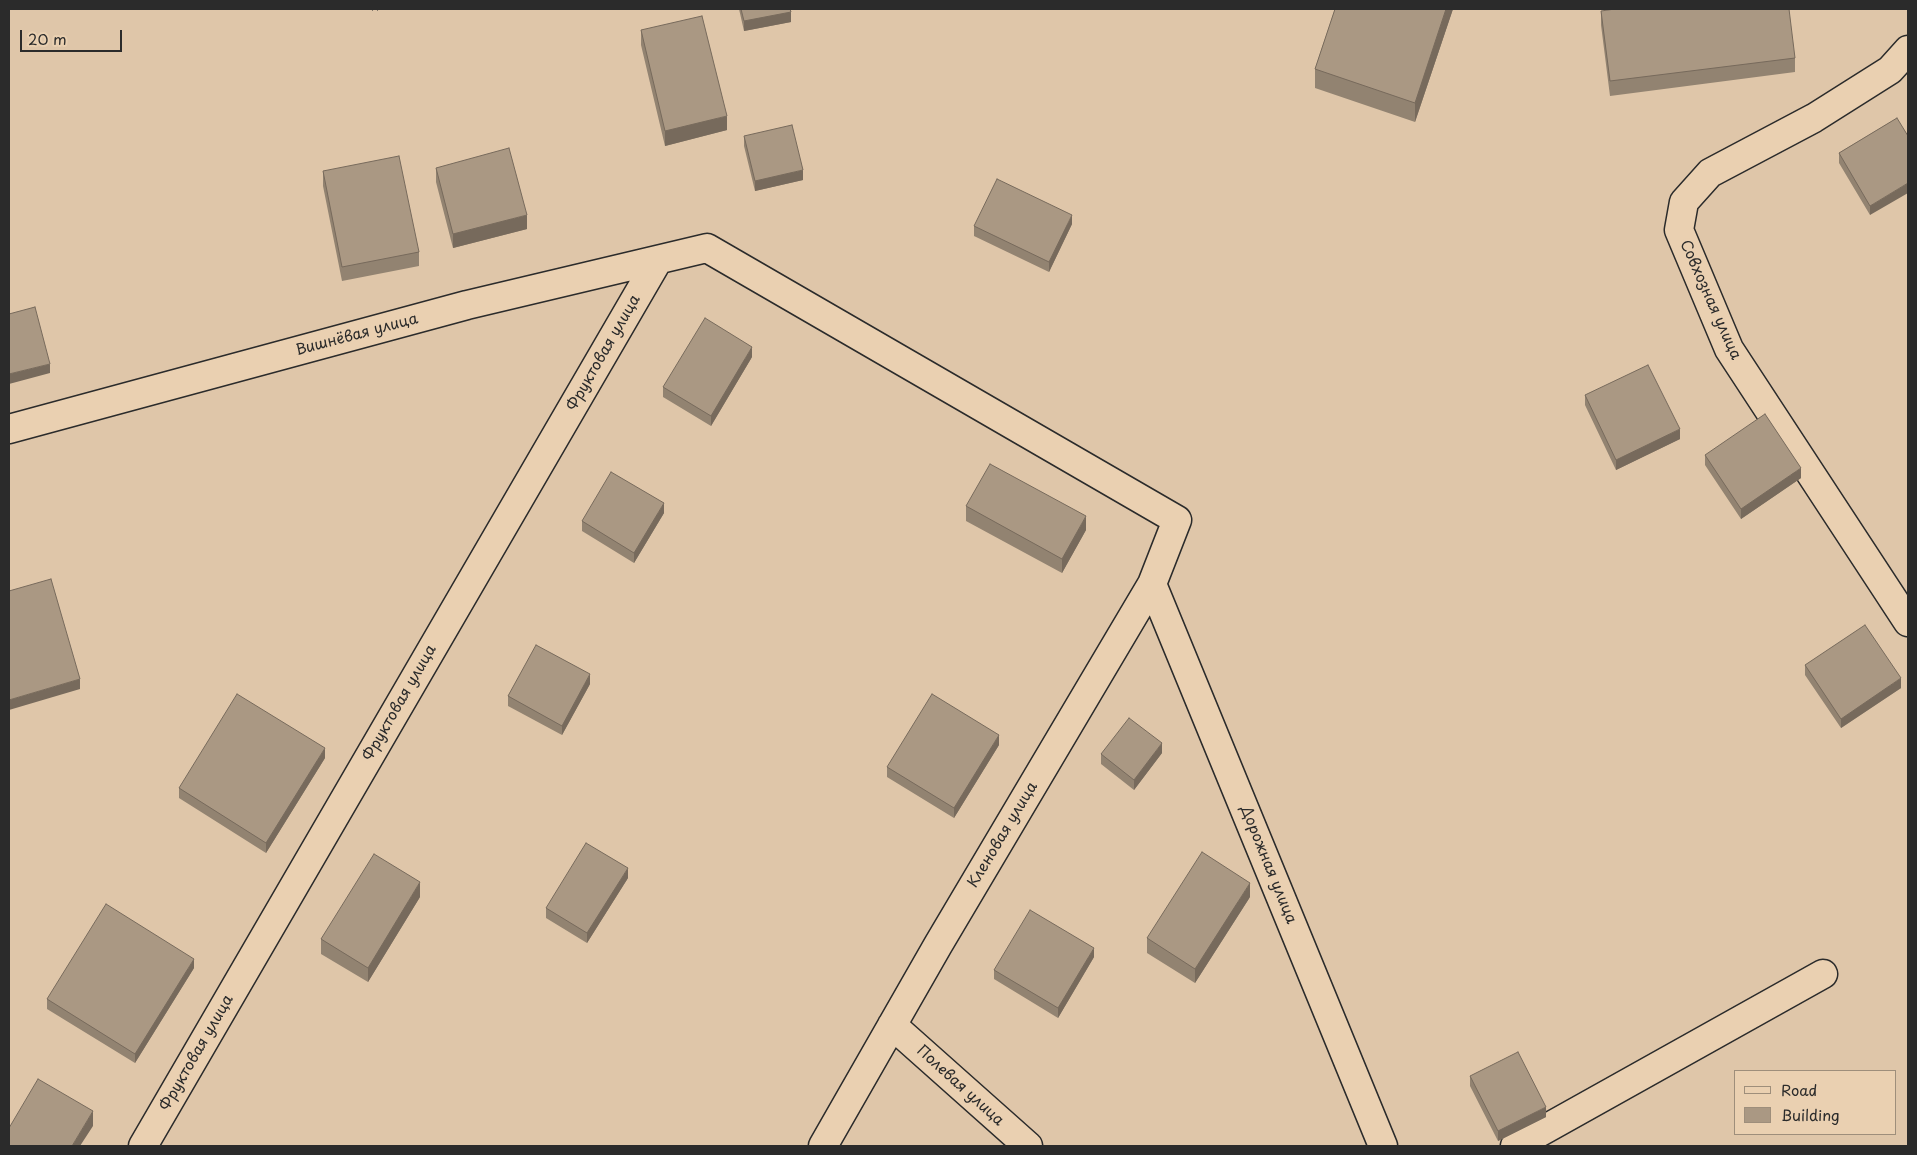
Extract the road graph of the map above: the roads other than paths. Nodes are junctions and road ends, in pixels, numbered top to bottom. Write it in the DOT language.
graph roads {
  1 [pos="1908,50"];
  2 [pos="658,260"];
  3 [pos="9,429"];
  4 [pos="1177,520"];
  5 [pos="1152,584"];
  6 [pos="1908,622"];
  7 [pos="1823,974"];
  8 [pos="892,1025"];
  9 [pos="143,1146"];
  10 [pos="823,1146"];
  11 [pos="1028,1146"];
  12 [pos="1383,1146"];
  13 [pos="1515,1146"];
  1 -- 6 [label="street, Совхозная улица"];
  2 -- 3 [label="street, Вишнёвая улица"];
  2 -- 4 [label="street, Вишнёвая улица"];
  2 -- 9 [label="street, Фруктовая улица"];
  4 -- 5 [label="street, Кленовая улица"];
  5 -- 8 [label="street, Кленовая улица"];
  5 -- 12 [label="street, Дорожная улица"];
  7 -- 13 [label="street"];
  8 -- 10 [label="street, Кленовая улица"];
  8 -- 11 [label="street, Полевая улица"];
}
